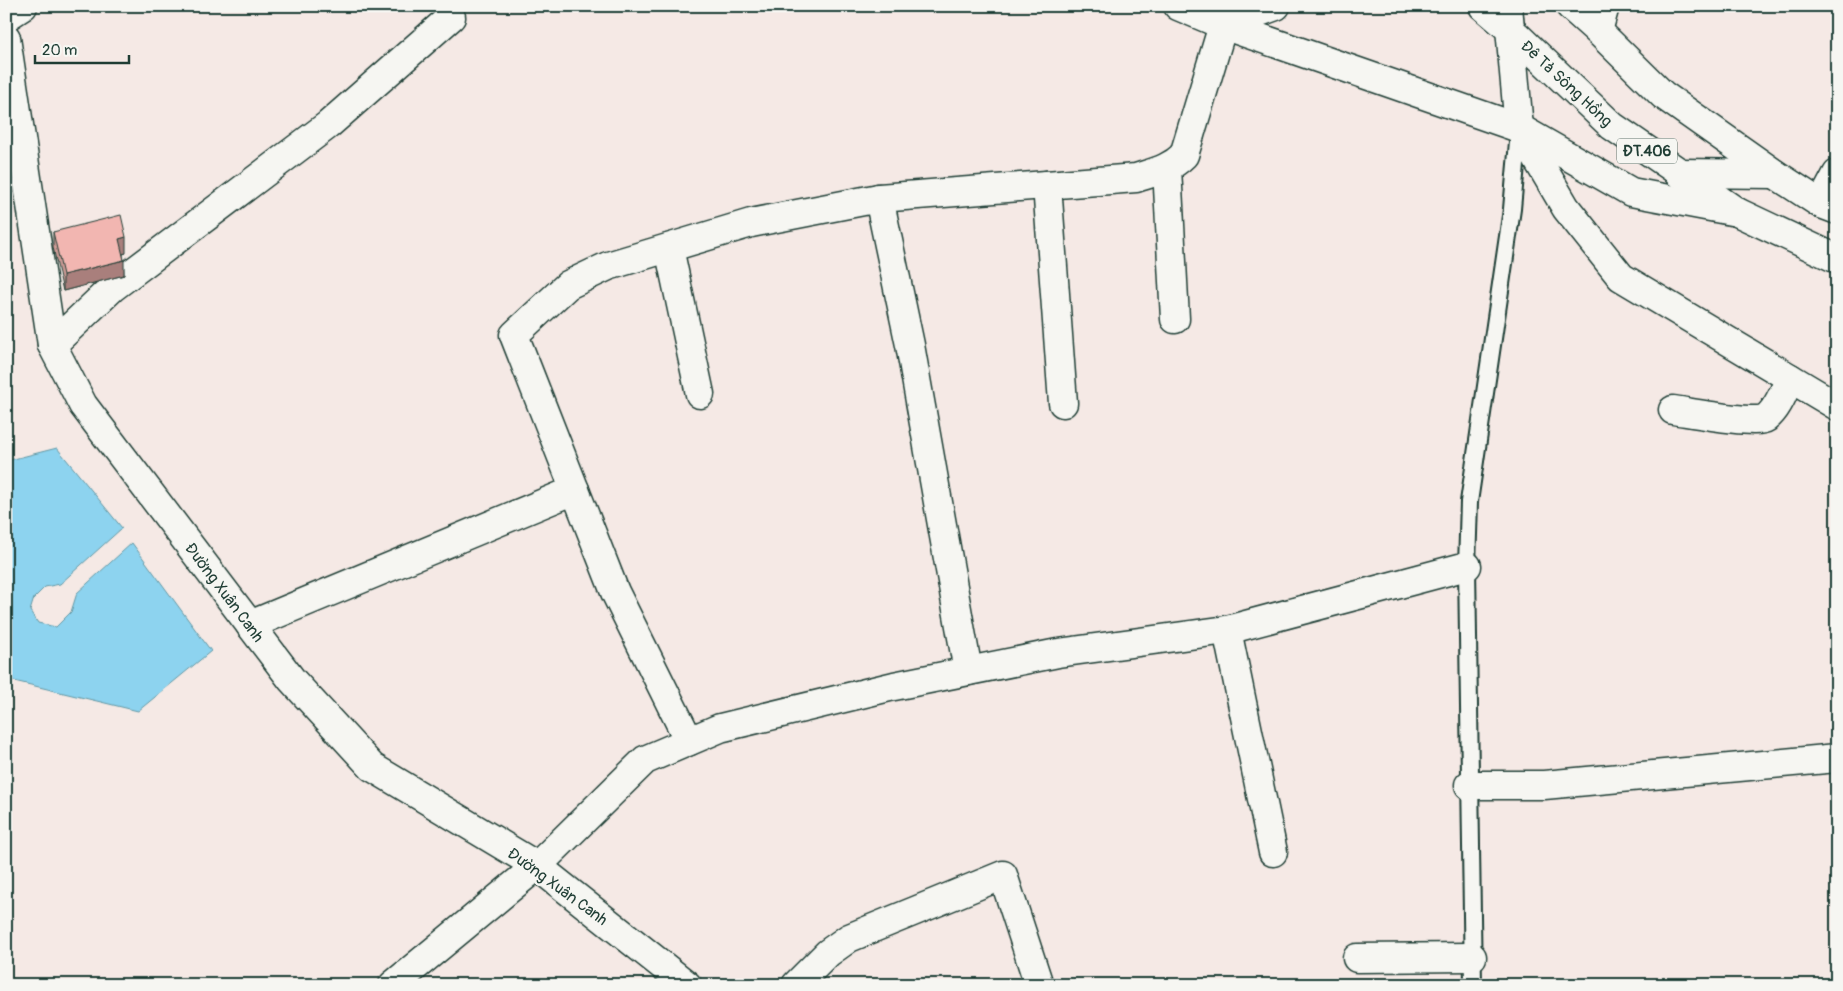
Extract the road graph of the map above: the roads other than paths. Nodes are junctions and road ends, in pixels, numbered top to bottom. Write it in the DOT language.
graph roads {
  1 [pos="23,6"];
  2 [pos="1178,6"];
  3 [pos="1276,6"];
  4 [pos="1483,6"];
  5 [pos="1570,6"];
  6 [pos="451,16"];
  7 [pos="6,17"];
  8 [pos="1509,18"];
  9 [pos="1602,19"];
  10 [pos="1223,24"];
  11 [pos="6,38"];
  12 [pos="1519,128"];
  13 [pos="1168,168"];
  14 [pos="1678,173"];
  15 [pos="1775,174"];
  16 [pos="1837,174"];
  17 [pos="1047,185"];
  18 [pos="879,198"];
  19 [pos="1829,207"];
  20 [pos="1737,212"];
  21 [pos="669,248"];
  22 [pos="1837,259"];
  23 [pos="1175,319"];
  24 [pos="52,345"];
  25 [pos="1790,378"];
  26 [pos="700,394"];
  27 [pos="1064,403"];
  28 [pos="1837,406"];
  29 [pos="1672,410"];
  30 [pos="575,490"];
  31 [pos="1467,566"];
  32 [pos="250,625"];
  33 [pos="1227,630"];
  34 [pos="968,671"];
  35 [pos="689,741"];
  36 [pos="1837,758"];
  37 [pos="1469,785"];
  38 [pos="1273,852"];
  39 [pos="536,866"];
  40 [pos="1472,957"];
  41 [pos="1357,958"];
  42 [pos="393,985"];
  43 [pos="687,985"];
  44 [pos="796,985"];
  45 [pos="1039,985"];
  46 [pos="1472,985"];
  1 -- 7 [label="street"];
  2 -- 10 [label="street"];
  3 -- 10 [label="street"];
  4 -- 8 [label="street, Đê Tả Sông Hồng / ĐT.406"];
  5 -- 9 [label="street"];
  6 -- 24 [label="street"];
  8 -- 12 [label="street"];
  8 -- 14 [label="street, Đê Tả Sông Hồng / ĐT.406"];
  9 -- 15 [label="street"];
  10 -- 12 [label="street"];
  10 -- 13 [label="street"];
  11 -- 24 [label="street, Đường Xuân Canh"];
  12 -- 20 [label="street"];
  12 -- 25 [label="street"];
  12 -- 31 [label="lane"];
  13 -- 17 [label="street"];
  13 -- 23 [label="street"];
  14 -- 15 [label="street"];
  14 -- 20 [label="street, Đê Tả Sông Hồng / ĐT.406"];
  15 -- 19 [label="street"];
  16 -- 19 [label="street"];
  17 -- 18 [label="street"];
  17 -- 27 [label="street"];
  18 -- 21 [label="street"];
  18 -- 34 [label="street"];
  20 -- 22 [label="street, Đê Tả Sông Hồng / ĐT.406"];
  21 -- 26 [label="street"];
  21 -- 30 [label="street"];
  24 -- 32 [label="street, Đường Xuân Canh"];
  25 -- 28 [label="street"];
  25 -- 29 [label="street"];
  30 -- 32 [label="street"];
  30 -- 35 [label="street"];
  31 -- 33 [label="street"];
  31 -- 37 [label="lane"];
  32 -- 39 [label="street, Đường Xuân Canh"];
  33 -- 34 [label="street"];
  33 -- 38 [label="street"];
  34 -- 35 [label="street"];
  35 -- 39 [label="street"];
  36 -- 37 [label="street"];
  37 -- 40 [label="lane"];
  39 -- 42 [label="street"];
  39 -- 43 [label="street, Đường Xuân Canh"];
  40 -- 41 [label="street"];
  40 -- 46 [label="lane"];
  44 -- 45 [label="street"];
}
